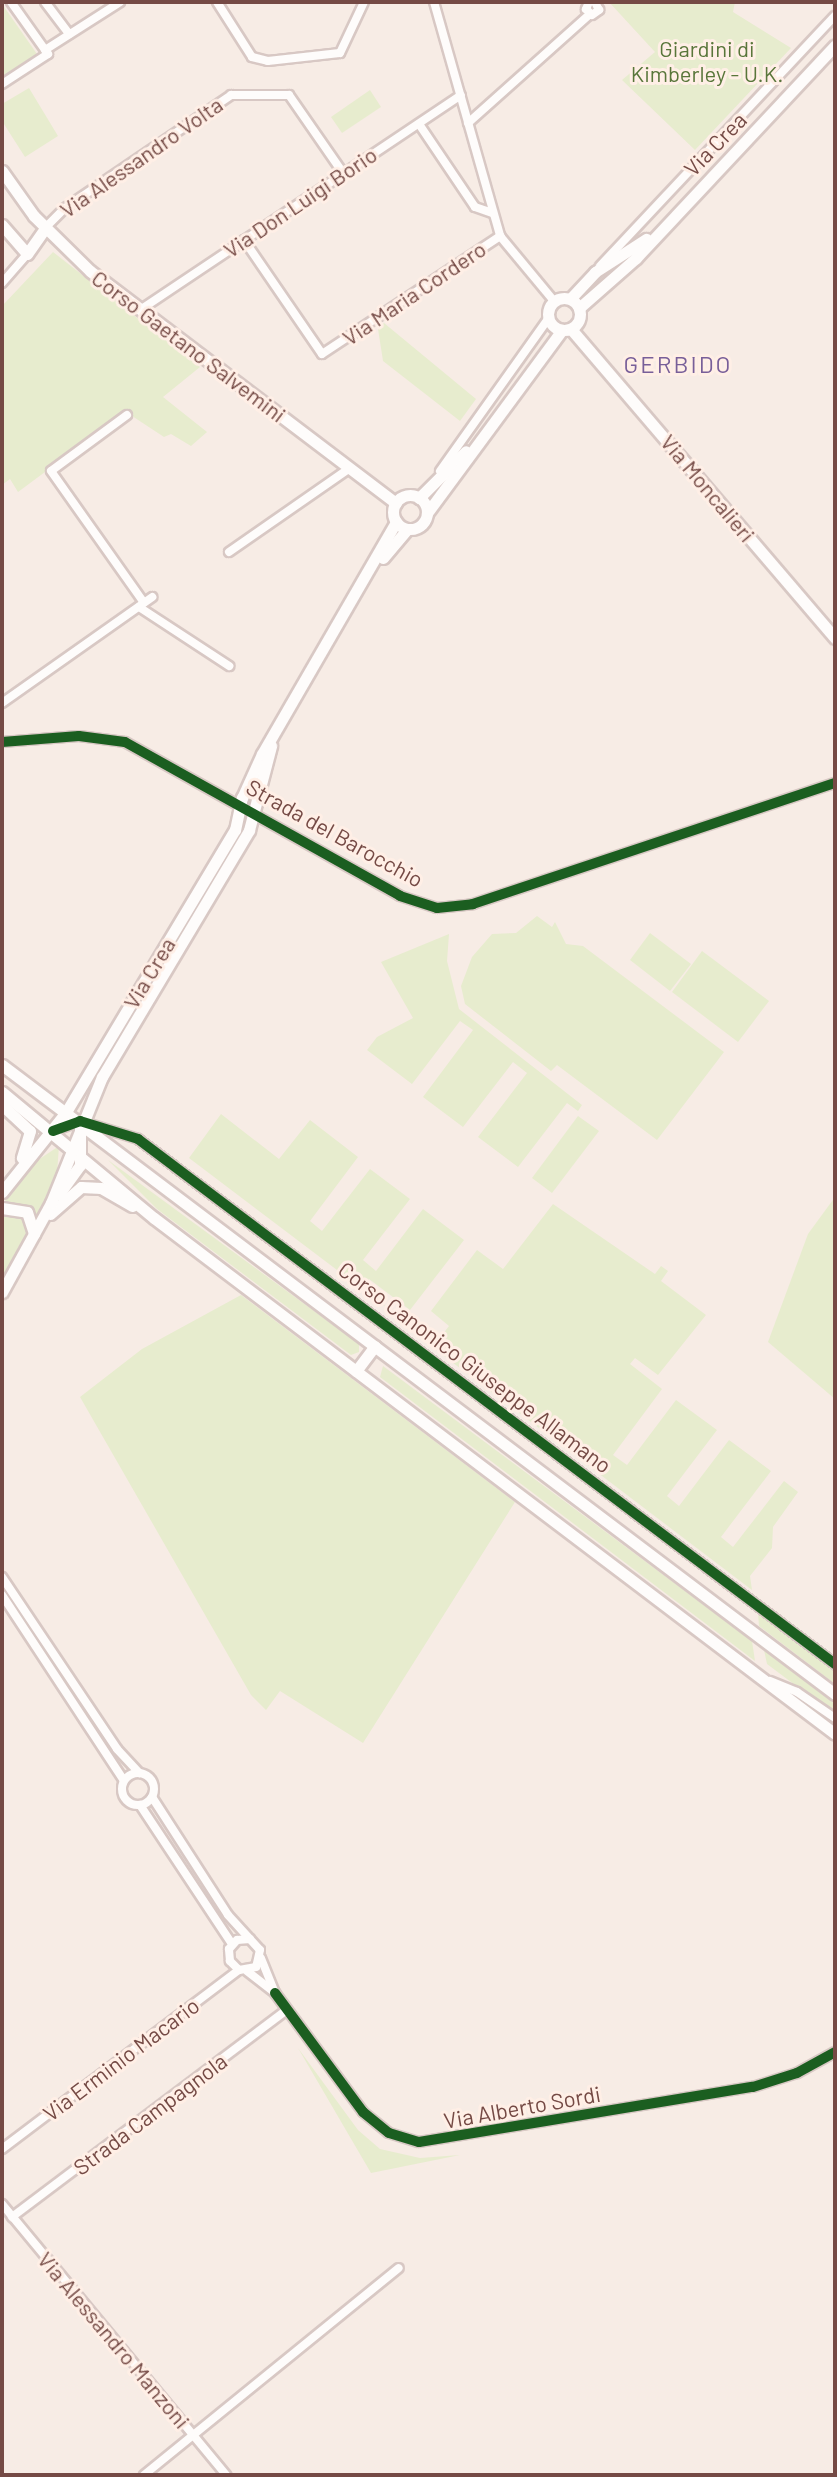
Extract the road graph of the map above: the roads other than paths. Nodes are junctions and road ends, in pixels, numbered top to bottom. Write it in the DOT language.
graph roads {
  1 [pos="11,2"];
  2 [pos="45,2"];
  3 [pos="120,2"];
  4 [pos="217,2"];
  5 [pos="364,2"];
  6 [pos="434,2"];
  7 [pos="592,2"];
  8 [pos="835,16"];
  9 [pos="69,34"];
  10 [pos="835,45"];
  11 [pos="45,50"];
  12 [pos="2,84"];
  13 [pos="461,95"];
  14 [pos="468,123"];
  15 [pos="419,124"];
  16 [pos="2,171"];
  17 [pos="343,173"];
  18 [pos="492,213"];
  19 [pos="2,225"];
  20 [pos="45,228"];
  21 [pos="653,234"];
  22 [pos="500,236"];
  23 [pos="244,240"];
  24 [pos="27,254"];
  25 [pos="595,272"];
  26 [pos="2,283"];
  27 [pos="554,301"];
  28 [pos="575,303"];
  29 [pos="140,310"];
  30 [pos="562,325"];
  31 [pos="127,415"];
  32 [pos="477,441"];
  33 [pos="350,468"];
  34 [pos="437,475"];
  35 [pos="419,498"];
  36 [pos="396,503"];
  37 [pos="427,513"];
  38 [pos="401,526"];
  39 [pos="229,552"];
  40 [pos="145,602"];
  41 [pos="835,638"];
  42 [pos="229,666"];
  43 [pos="2,703"];
  44 [pos="2,742"];
  45 [pos="272,742"];
  46 [pos="835,783"];
  47 [pos="240,806"];
  48 [pos="252,813"];
  49 [pos="2,1065"];
  50 [pos="2,1092"];
  51 [pos="2,1105"];
  52 [pos="66,1112"];
  53 [pos="80,1121"];
  54 [pos="53,1131"];
  55 [pos="72,1145"];
  56 [pos="82,1153"];
  57 [pos="19,1165"];
  58 [pos="2,1192"];
  59 [pos="51,1203"];
  60 [pos="2,1208"];
  61 [pos="154,1218"];
  62 [pos="43,1220"];
  63 [pos="33,1238"];
  64 [pos="2,1292"];
  65 [pos="375,1346"];
  66 [pos="356,1371"];
  67 [pos="2,1577"];
  68 [pos="5,1593"];
  69 [pos="835,1664"];
  70 [pos="762,1678"];
  71 [pos="835,1694"];
  72 [pos="835,1718"];
  73 [pos="835,1734"];
  74 [pos="139,1773"];
  75 [pos="124,1781"];
  76 [pos="152,1797"];
  77 [pos="140,1805"];
  78 [pos="250,1939"];
  79 [pos="232,1944"];
  80 [pos="261,1958"];
  81 [pos="243,1970"];
  82 [pos="275,1993"];
  83 [pos="287,2010"];
  84 [pos="835,2052"];
  85 [pos="2,2149"];
  86 [pos="2,2204"];
  87 [pos="12,2217"];
  88 [pos="399,2268"];
  89 [pos="193,2434"];
  90 [pos="144,2475"];
  91 [pos="226,2475"];
  1 -- 11 [label="street"];
  2 -- 9 [label="street"];
  3 -- 9 [label="street"];
  4 -- 5 [label="street"];
  6 -- 13 [label="street"];
  7 -- 14 [label="street"];
  8 -- 25 [label="street, Via Crea"];
  9 -- 11 [label="street"];
  10 -- 21 [label="street, Via Crea"];
  11 -- 12 [label="street"];
  13 -- 14 [label="street"];
  13 -- 15 [label="street, Via Don Luigi Borio"];
  14 -- 18 [label="street"];
  15 -- 17 [label="street, Via Don Luigi Borio"];
  15 -- 18 [label="street"];
  16 -- 20 [label="street, Corso Gaetano Salvemini"];
  17 -- 20 [label="street, Via Alessandro Volta"];
  17 -- 23 [label="street, Via Don Luigi Borio"];
  18 -- 22 [label="street"];
  19 -- 24 [label="street"];
  20 -- 24 [label="street"];
  20 -- 29 [label="street, Corso Gaetano Salvemini"];
  21 -- 25 [label="street, Via Crea"];
  21 -- 28 [label="street, Via Crea"];
  22 -- 23 [label="street, Via Maria Cordero"];
  22 -- 27 [label="street"];
  23 -- 29 [label="street, Via Don Luigi Borio"];
  24 -- 26 [label="street"];
  25 -- 28 [label="street, Via Crea"];
  27 -- 28 [label="street"];
  27 -- 30 [label="street"];
  28 -- 30 [label="street"];
  29 -- 33 [label="street, Corso Gaetano Salvemini"];
  30 -- 32 [label="street"];
  30 -- 34 [label="street"];
  30 -- 41 [label="street, Via Moncalieri"];
  31 -- 40 [label="street"];
  32 -- 34 [label="street"];
  32 -- 37 [label="street"];
  33 -- 36 [label="street, Corso Gaetano Salvemini"];
  33 -- 39 [label="street"];
  34 -- 35 [label="street"];
  35 -- 36 [label="street"];
  35 -- 37 [label="street"];
  36 -- 38 [label="street"];
  37 -- 38 [label="street"];
  38 -- 45 [label="street, Via Crea"];
  40 -- 42 [label="street"];
  40 -- 43 [label="street"];
  44 -- 47 [label="street, Strada del Barocchio"];
  45 -- 47 [label="street, Via Crea"];
  45 -- 48 [label="street, Via Crea"];
  46 -- 48 [label="street, Strada del Barocchio"];
  47 -- 48 [label="street, Strada del Barocchio"];
  47 -- 52 [label="street, Via Crea"];
  48 -- 53 [label="street, Via Crea"];
  49 -- 52 [label="street, Corso Canonico Giuseppe Allamano"];
  50 -- 54 [label="street"];
  51 -- 57 [label="street"];
  52 -- 53 [label="street, Corso Canonico Giuseppe Allamano"];
  52 -- 54 [label="street, Via Crea"];
  53 -- 54 [label="street"];
  53 -- 55 [label="street, Via Crea"];
  53 -- 56 [label="street"];
  53 -- 65 [label="street, Corso Canonico Giuseppe Allamano"];
  53 -- 69 [label="street, Corso Canonico Giuseppe Allamano"];
  54 -- 55 [label="street"];
  54 -- 57 [label="street, Via Crea"];
  55 -- 56 [label="street"];
  55 -- 59 [label="street, Via Crea"];
  56 -- 59 [label="street, Via Crea"];
  56 -- 61 [label="street"];
  57 -- 58 [label="street, Via Crea"];
  59 -- 62 [label="street, Via Crea"];
  60 -- 63 [label="street"];
  61 -- 62 [label="street"];
  61 -- 66 [label="street"];
  62 -- 63 [label="street, Via Crea"];
  63 -- 64 [label="street, Via Crea"];
  65 -- 66 [label="street"];
  65 -- 71 [label="street, Corso Canonico Giuseppe Allamano"];
  66 -- 70 [label="street"];
  67 -- 68 [label="street, Via Alberto Sordi"];
  68 -- 74 [label="street, Via Alberto Sordi"];
  68 -- 75 [label="street, Via Alberto Sordi"];
  70 -- 72 [label="street"];
  70 -- 73 [label="street"];
  74 -- 75 [label="street"];
  74 -- 76 [label="street, Via Alberto Sordi"];
  75 -- 77 [label="street, Via Alberto Sordi"];
  76 -- 77 [label="street"];
  76 -- 78 [label="street, Via Alberto Sordi"];
  77 -- 79 [label="street, Via Alberto Sordi"];
  78 -- 79 [label="street"];
  78 -- 80 [label="street, Via Alberto Sordi"];
  79 -- 81 [label="street, Via Alberto Sordi"];
  80 -- 81 [label="street"];
  80 -- 82 [label="street, Via Alberto Sordi"];
  81 -- 82 [label="street, Via Alberto Sordi"];
  81 -- 85 [label="street, Via Erminio Macario"];
  82 -- 83 [label="street, Via Alberto Sordi"];
  83 -- 84 [label="street, Via Alberto Sordi"];
  83 -- 87 [label="street, Strada Campagnola"];
  86 -- 87 [label="street, Via Alessandro Manzoni"];
  87 -- 89 [label="street, Via Alessandro Manzoni"];
  88 -- 89 [label="street"];
  89 -- 90 [label="street"];
  89 -- 91 [label="street, Via Alessandro Manzoni"];
}
